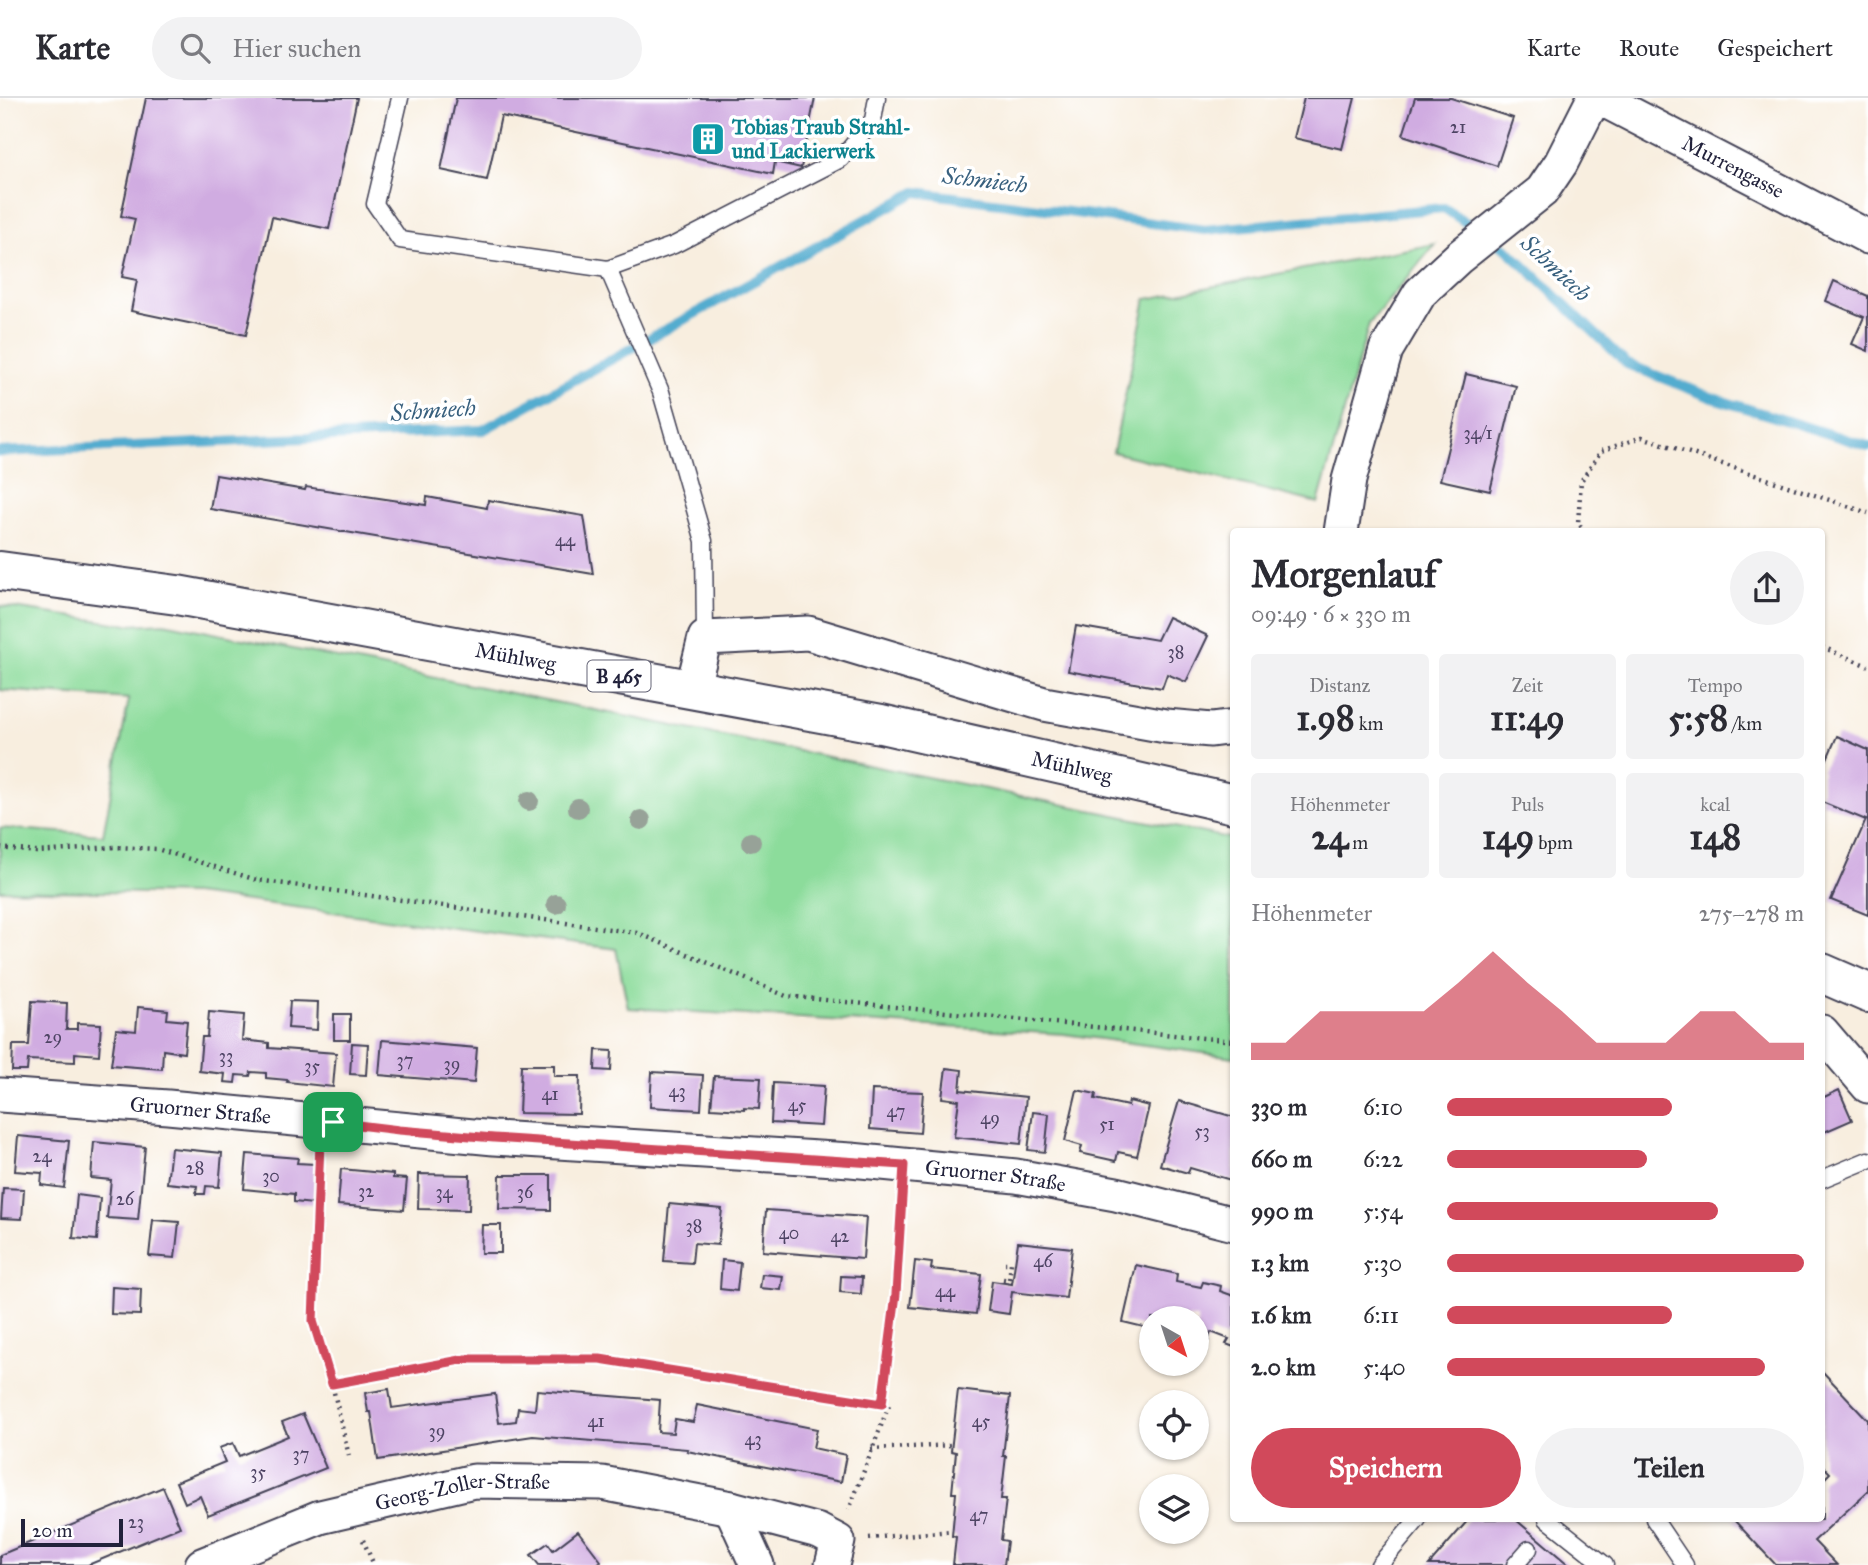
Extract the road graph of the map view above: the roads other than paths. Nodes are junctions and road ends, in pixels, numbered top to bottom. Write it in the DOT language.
graph roads {
  1 [pos="400,98"];
  2 [pos="877,98"];
  3 [pos="1594,98"];
  4 [pos="1600,98"];
  5 [pos="1868,237"];
  6 [pos="608,269"];
  7 [pos="1342,528"];
  8 [pos="0,571"];
  9 [pos="705,638"];
  10 [pos="692,690"];
  11 [pos="1230,728"];
  12 [pos="1230,803"];
  13 [pos="1825,974"];
  14 [pos="1868,993"];
  15 [pos="1825,1036"];
  16 [pos="1868,1086"];
  17 [pos="0,1096"];
  18 [pos="1868,1160"];
  19 [pos="1825,1178"];
  20 [pos="1230,1223"];
  21 [pos="731,1508"];
  22 [pos="1415,1522"];
  23 [pos="1551,1522"];
  24 [pos="1656,1522"];
  25 [pos="1529,1549"];
  26 [pos="835,1553"];
  27 [pos="202,1565"];
  28 [pos="757,1565"];
  29 [pos="1379,1565"];
  30 [pos="1516,1565"];
  31 [pos="1605,1565"];
  32 [pos="1685,1565"];
  1 -- 6 [label="lane"];
  2 -- 6 [label="lane"];
  3 -- 7 [label="street"];
  4 -- 5 [label="street, Murrengasse"];
  6 -- 9 [label="lane"];
  8 -- 10 [label="main road, Mühlweg / B 465"];
  9 -- 10 [label="street"];
  9 -- 11 [label="street"];
  10 -- 12 [label="main road, Mühlweg / B 465"];
  13 -- 14 [label="main road"];
  15 -- 16 [label="street"];
  17 -- 20 [label="street, Gruorner Straße"];
  18 -- 19 [label="lane"];
  21 -- 26 [label="street, Georg-Zoller-Straße"];
  21 -- 27 [label="street, Georg-Zoller-Straße"];
  21 -- 28 [label="street"];
  22 -- 29 [label="lane"];
  23 -- 31 [label="lane"];
  24 -- 32 [label="lane"];
  25 -- 30 [label="lane"];
}
